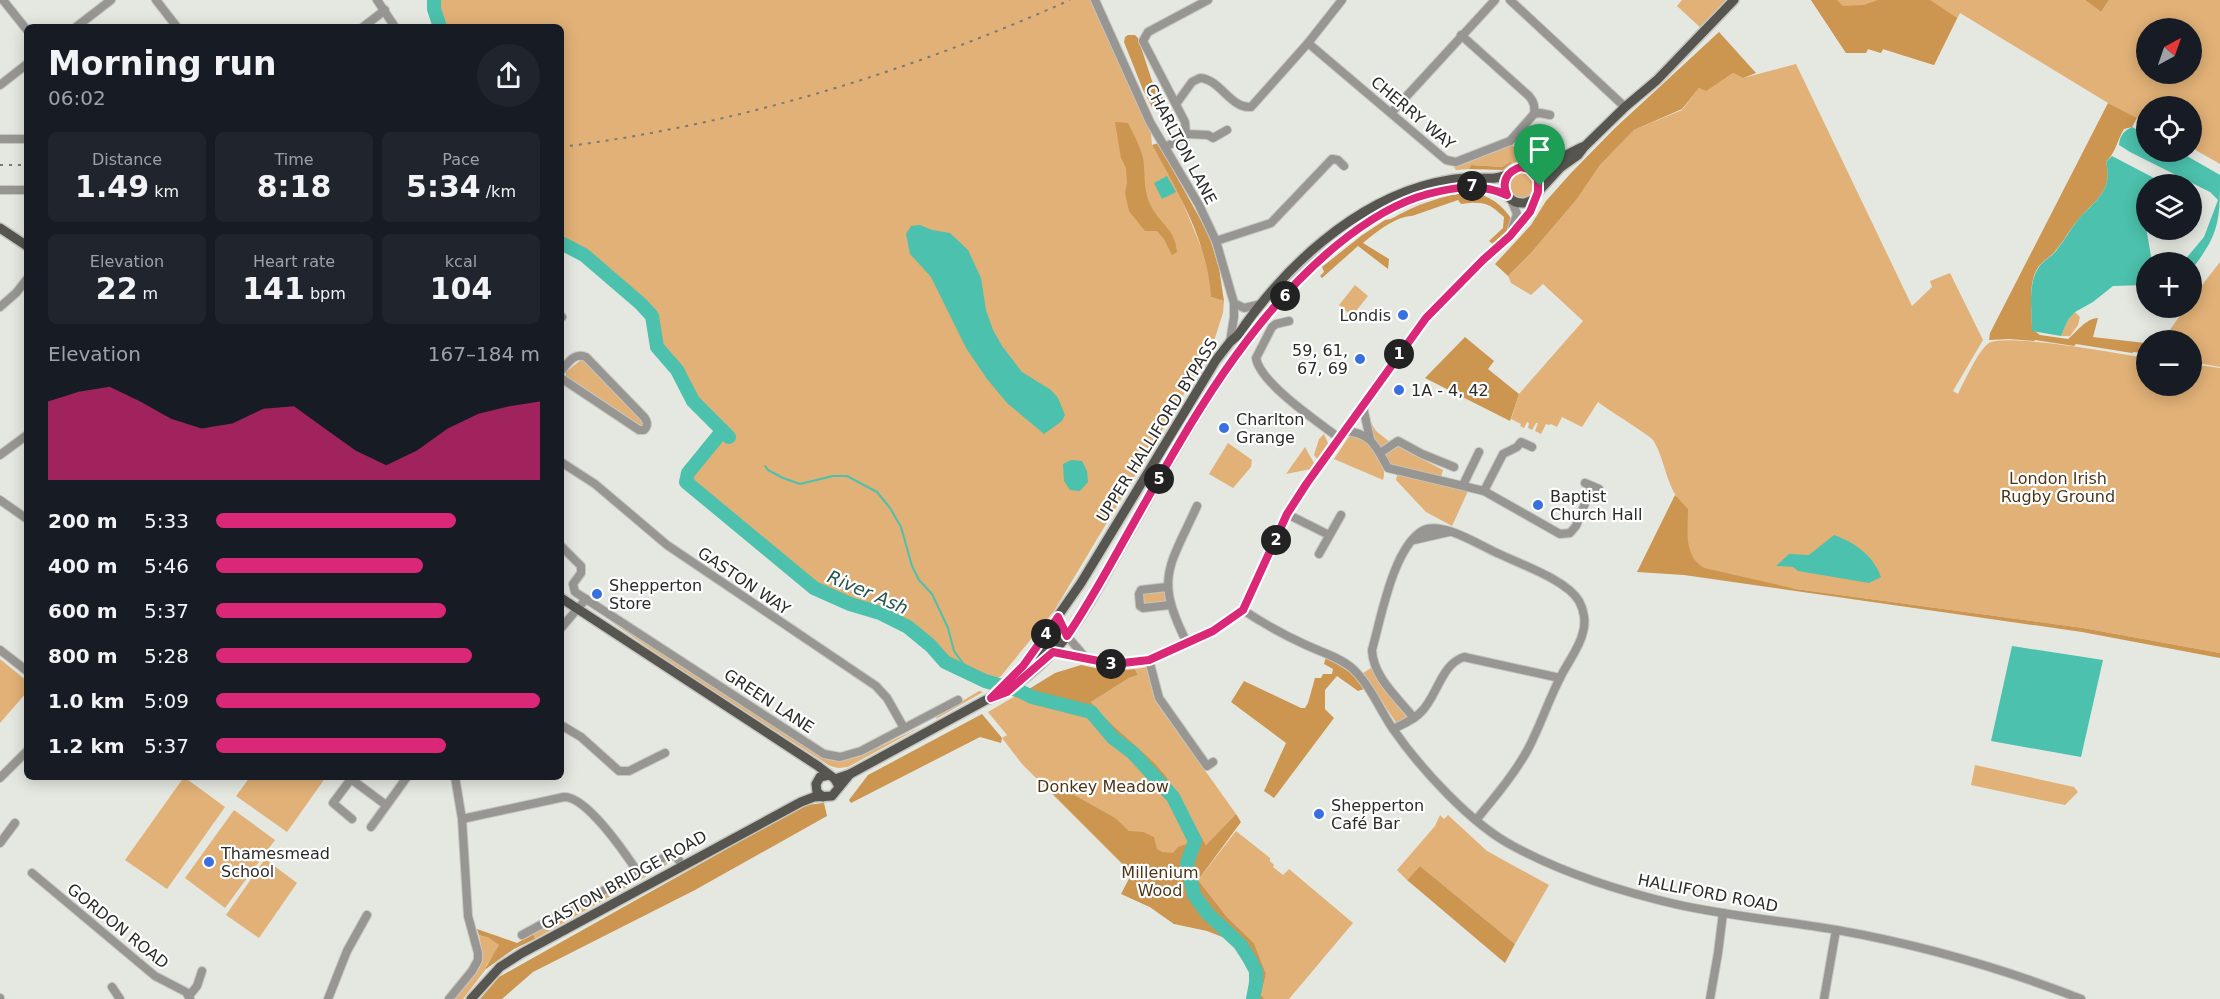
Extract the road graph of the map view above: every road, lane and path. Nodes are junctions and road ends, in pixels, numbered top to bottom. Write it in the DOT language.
graph roads {
  1 [pos="3,0"];
  2 [pos="111,0"];
  3 [pos="156,0"];
  4 [pos="377,0"];
  5 [pos="1208,0"];
  6 [pos="1342,0"];
  7 [pos="1496,0"];
  8 [pos="1510,0"];
  9 [pos="1734,0"];
  10 [pos="1096,2"];
  11 [pos="385,10"];
  12 [pos="80,24"];
  13 [pos="175,24"];
  14 [pos="367,24"];
  15 [pos="393,24"];
  16 [pos="24,26"];
  17 [pos="1461,35"];
  18 [pos="1308,43"];
  19 [pos="24,66"];
  20 [pos="0,85"];
  21 [pos="1176,104"];
  22 [pos="1625,107"];
  23 [pos="1392,112"];
  24 [pos="1534,114"];
  25 [pos="1550,115"];
  26 [pos="1227,130"];
  27 [pos="1186,134"];
  28 [pos="0,139"];
  29 [pos="24,139"];
  30 [pos="1165,147"];
  31 [pos="1584,147"];
  32 [pos="1344,166"];
  33 [pos="1529,169"];
  34 [pos="1507,176"];
  35 [pos="0,190"];
  36 [pos="24,190"];
  37 [pos="1537,194"];
  38 [pos="1509,197"];
  39 [pos="0,228"];
  40 [pos="1510,236"];
  41 [pos="1216,241"];
  42 [pos="24,244"];
  43 [pos="24,282"];
  44 [pos="1234,303"];
  45 [pos="1263,304"];
  46 [pos="0,307"];
  47 [pos="1234,317"];
  48 [pos="1289,321"];
  49 [pos="1262,323"];
  50 [pos="1245,325"];
  51 [pos="1230,342"];
  52 [pos="564,368"];
  53 [pos="564,380"];
  54 [pos="1363,407"];
  55 [pos="1342,435"];
  56 [pos="24,437"];
  57 [pos="1370,439"];
  58 [pos="1532,447"];
  59 [pos="1479,452"];
  60 [pos="1380,453"];
  61 [pos="0,455"];
  62 [pos="564,464"];
  63 [pos="1455,467"];
  64 [pos="1463,485"];
  65 [pos="1592,486"];
  66 [pos="1484,491"];
  67 [pos="0,500"];
  68 [pos="1197,506"];
  69 [pos="1287,514"];
  70 [pos="1341,515"];
  71 [pos="24,517"];
  72 [pos="1329,535"];
  73 [pos="564,549"];
  74 [pos="1319,554"];
  75 [pos="1167,587"];
  76 [pos="586,599"];
  77 [pos="564,600"];
  78 [pos="1170,605"];
  79 [pos="577,609"];
  80 [pos="1243,610"];
  81 [pos="1058,617"];
  82 [pos="564,624"];
  83 [pos="1067,636"];
  84 [pos="1186,643"];
  85 [pos="0,650"];
  86 [pos="1053,652"];
  87 [pos="1086,658"];
  88 [pos="1149,660"];
  89 [pos="1023,666"];
  90 [pos="24,669"];
  91 [pos="1560,678"];
  92 [pos="1007,687"];
  93 [pos="958,700"];
  94 [pos="926,717"];
  95 [pos="1414,718"];
  96 [pos="564,727"];
  97 [pos="904,728"];
  98 [pos="933,729"];
  99 [pos="1393,729"];
  100 [pos="665,753"];
  101 [pos="24,754"];
  102 [pos="809,761"];
  103 [pos="1213,762"];
  104 [pos="850,774"];
  105 [pos="832,777"];
  106 [pos="0,778"];
  107 [pos="348,780"];
  108 [pos="353,780"];
  109 [pos="405,780"];
  110 [pos="456,780"];
  111 [pos="816,783"];
  112 [pos="837,789"];
  113 [pos="823,797"];
  114 [pos="801,802"];
  115 [pos="386,805"];
  116 [pos="352,819"];
  117 [pos="462,819"];
  118 [pos="1476,820"];
  119 [pos="15,823"];
  120 [pos="371,827"];
  121 [pos="0,843"];
  122 [pos="682,865"];
  123 [pos="637,871"];
  124 [pos="32,873"];
  125 [pos="1723,913"];
  126 [pos="368,915"];
  127 [pos="1836,930"];
  128 [pos="522,935"];
  129 [pos="202,971"];
  130 [pos="112,987"];
  131 [pos="190,997"];
  132 [pos="120,999"];
  133 [pos="328,999"];
  134 [pos="449,999"];
  135 [pos="471,999"];
  136 [pos="1710,999"];
  137 [pos="1824,999"];
  138 [pos="2081,999"];
  1 -- 16 [label="street"];
  2 -- 12 [label="street"];
  3 -- 13 [label="street"];
  4 -- 11 [label="street"];
  5 -- 21 [label="street"];
  6 -- 18 [label="street"];
  7 -- 17 [label="street"];
  8 -- 22 [label="street"];
  9 -- 22 [label="main road"];
  10 -- 30 [label="street, CHARLTON LANE"];
  11 -- 14 [label="street"];
  11 -- 15 [label="street"];
  17 -- 23 [label="street"];
  17 -- 24 [label="street"];
  18 -- 21 [label="street"];
  18 -- 23 [label="street, CHERRY WAY"];
  19 -- 20 [label="street"];
  21 -- 27 [label="street"];
  22 -- 31 [label="main road"];
  23 -- 24 [label="street, CHERRY WAY"];
  24 -- 25 [label="street"];
  26 -- 27 [label="street"];
  27 -- 30 [label="street"];
  28 -- 29 [label="street"];
  30 -- 41 [label="street, CHARLTON LANE"];
  31 -- 33 [label="main road"];
  31 -- 37 [label="main road"];
  32 -- 41 [label="street"];
  33 -- 34 [label="main road"];
  33 -- 37 [label="main road"];
  34 -- 38 [label="main road"];
  34 -- 45 [label="main road, UPPER HALLIFORD BYPASS"];
  35 -- 36 [label="street"];
  37 -- 38 [label="main road"];
  37 -- 40 [label="street"];
  38 -- 40 [label="street"];
  38 -- 49 [label="main road, UPPER HALLIFORD BYPASS"];
  39 -- 42 [label="main road"];
  40 -- 54 [label="street"];
  41 -- 44 [label="street, CHARLTON LANE"];
  43 -- 46 [label="street"];
  44 -- 45 [label="street"];
  44 -- 47 [label="street, CHARLTON LANE"];
  45 -- 50 [label="main road, UPPER HALLIFORD BYPASS"];
  47 -- 50 [label="street"];
  47 -- 51 [label="street, CHARLTON LANE"];
  48 -- 55 [label="street"];
  49 -- 50 [label="street"];
  49 -- 83 [label="main road, UPPER HALLIFORD BYPASS"];
  50 -- 51 [label="main road, UPPER HALLIFORD BYPASS"];
  51 -- 81 [label="main road, UPPER HALLIFORD BYPASS"];
  52 -- 53 [label="street"];
  54 -- 55 [label="street"];
  54 -- 57 [label="street"];
  55 -- 57 [label="street"];
  55 -- 69 [label="street"];
  56 -- 61 [label="street"];
  57 -- 60 [label="street"];
  58 -- 66 [label="street"];
  59 -- 64 [label="street"];
  60 -- 63 [label="street"];
  60 -- 64 [label="street"];
  62 -- 97 [label="street, GASTON WAY"];
  64 -- 66 [label="street"];
  65 -- 66 [label="street"];
  67 -- 71 [label="street"];
  68 -- 75 [label="street"];
  69 -- 72 [label="street"];
  69 -- 80 [label="street"];
  70 -- 72 [label="street"];
  72 -- 74 [label="street"];
  73 -- 76 [label="street"];
  75 -- 78 [label="street"];
  75 -- 78 [label="street"];
  76 -- 79 [label="street"];
  76 -- 97 [label="street, GREEN LANE"];
  77 -- 79 [label="main road, GREEN LANE"];
  78 -- 84 [label="street"];
  79 -- 82 [label="street"];
  79 -- 102 [label="main road, GREEN LANE"];
  80 -- 84 [label="street"];
  80 -- 99 [label="street, HALLIFORD ROAD"];
  81 -- 83 [label="street"];
  81 -- 89 [label="main road, UPPER HALLIFORD BYPASS"];
  83 -- 86 [label="main road, UPPER HALLIFORD BYPASS"];
  83 -- 87 [label="street"];
  84 -- 88 [label="street"];
  85 -- 90 [label="street"];
  86 -- 87 [label="street"];
  86 -- 89 [label="main road"];
  86 -- 92 [label="main road, UPPER HALLIFORD BYPASS"];
  87 -- 88 [label="street"];
  88 -- 103 [label="street"];
  89 -- 92 [label="main road"];
  91 -- 95 [label="street"];
  91 -- 95 [label="street"];
  91 -- 118 [label="street"];
  92 -- 98 [label="main road"];
  93 -- 94 [label="street, GREEN LANE"];
  94 -- 97 [label="street, GREEN LANE"];
  94 -- 98 [label="street"];
  95 -- 99 [label="street"];
  96 -- 100 [label="street"];
  98 -- 104 [label="main road"];
  99 -- 118 [label="street, HALLIFORD ROAD"];
  101 -- 106 [label="street"];
  102 -- 105 [label="main road, GREEN LANE"];
  102 -- 111 [label="main road, GREEN LANE"];
  104 -- 105 [label="main road"];
  104 -- 112 [label="main road"];
  105 -- 111 [label="main road"];
  105 -- 112 [label="main road"];
  107 -- 116 [label="street"];
  108 -- 115 [label="street"];
  109 -- 115 [label="street"];
  110 -- 117 [label="street"];
  111 -- 113 [label="main road"];
  111 -- 114 [label="main road, GASTON BRIDGE ROAD"];
  112 -- 113 [label="main road"];
  113 -- 114 [label="main road, GASTON BRIDGE ROAD"];
  114 -- 122 [label="main road, GASTON BRIDGE ROAD"];
  115 -- 120 [label="street"];
  117 -- 123 [label="street"];
  117 -- 134 [label="street"];
  118 -- 125 [label="street, HALLIFORD ROAD"];
  119 -- 121 [label="street"];
  122 -- 123 [label="street"];
  122 -- 135 [label="main road, GASTON BRIDGE ROAD"];
  123 -- 128 [label="street"];
  124 -- 131 [label="street, GORDON ROAD"];
  125 -- 127 [label="street, HALLIFORD ROAD"];
  125 -- 136 [label="street"];
  126 -- 133 [label="street"];
  127 -- 137 [label="street"];
  127 -- 138 [label="street, HALLIFORD ROAD"];
  129 -- 131 [label="street, GORDON ROAD"];
  130 -- 132 [label="street"];
}
